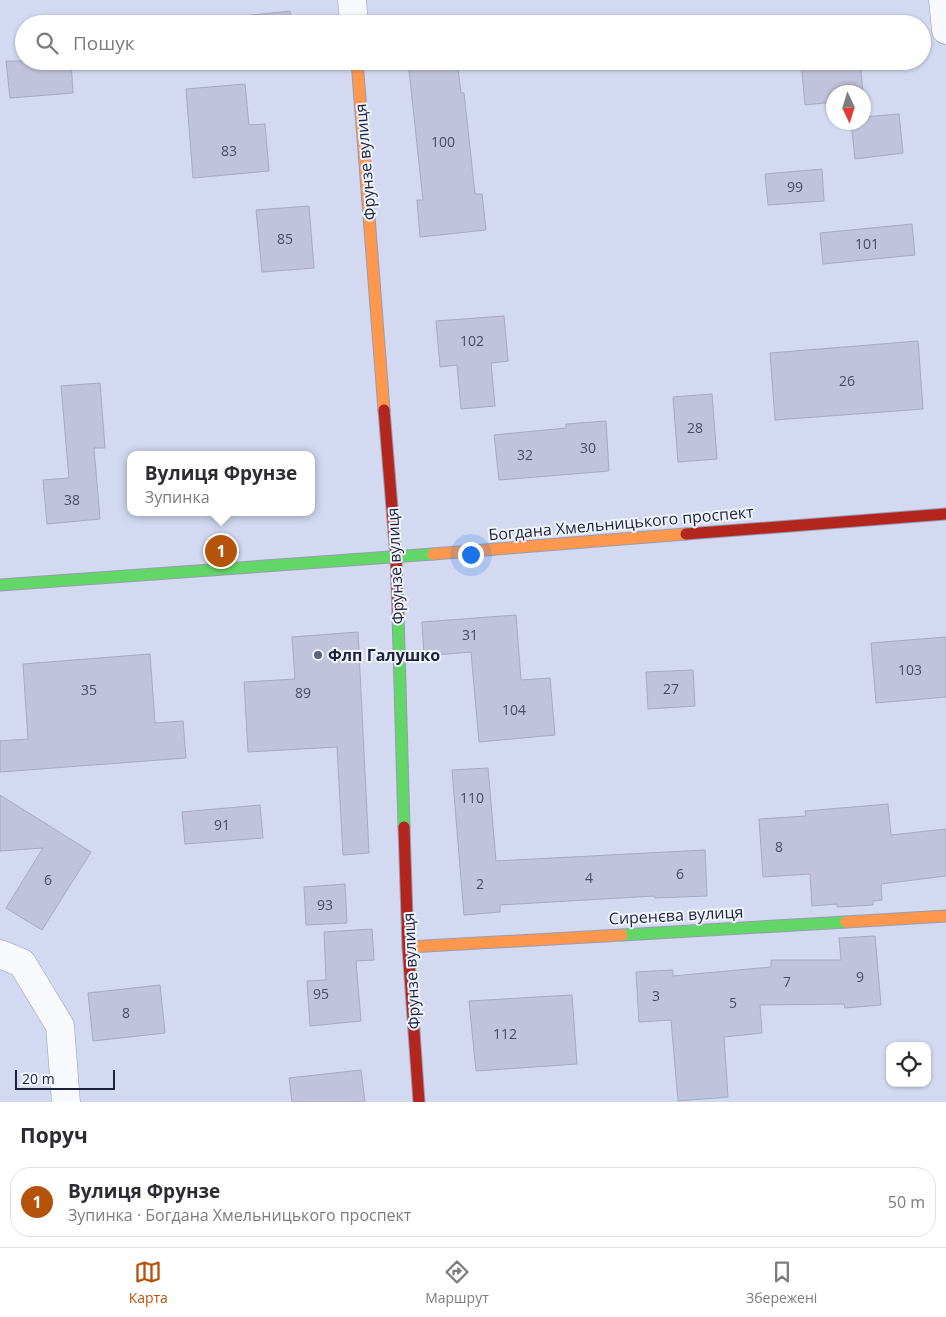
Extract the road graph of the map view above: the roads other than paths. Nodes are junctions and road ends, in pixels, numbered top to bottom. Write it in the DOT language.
graph roads {
  1 [pos="352,0"];
  2 [pos="943,0"];
  3 [pos="353,15"];
  4 [pos="946,30"];
  5 [pos="358,70"];
  6 [pos="946,514"];
  7 [pos="396,558"];
  8 [pos="0,585"];
  9 [pos="946,916"];
  10 [pos="408,947"];
  11 [pos="0,954"];
  12 [pos="66,1102"];
  13 [pos="419,1102"];
  1 -- 3 [label="street"];
  2 -- 4 [label="street"];
  5 -- 7 [label="street, Фрунзе вулиця"];
  6 -- 7 [label="street, Богдана Хмельницького проспект"];
  7 -- 8 [label="street, Богдана Хмельницького проспект"];
  7 -- 10 [label="street, Фрунзе вулиця"];
  9 -- 10 [label="street, Сиренєва вулиця"];
  10 -- 13 [label="street, Фрунзе вулиця"];
  11 -- 12 [label="street"];
}
